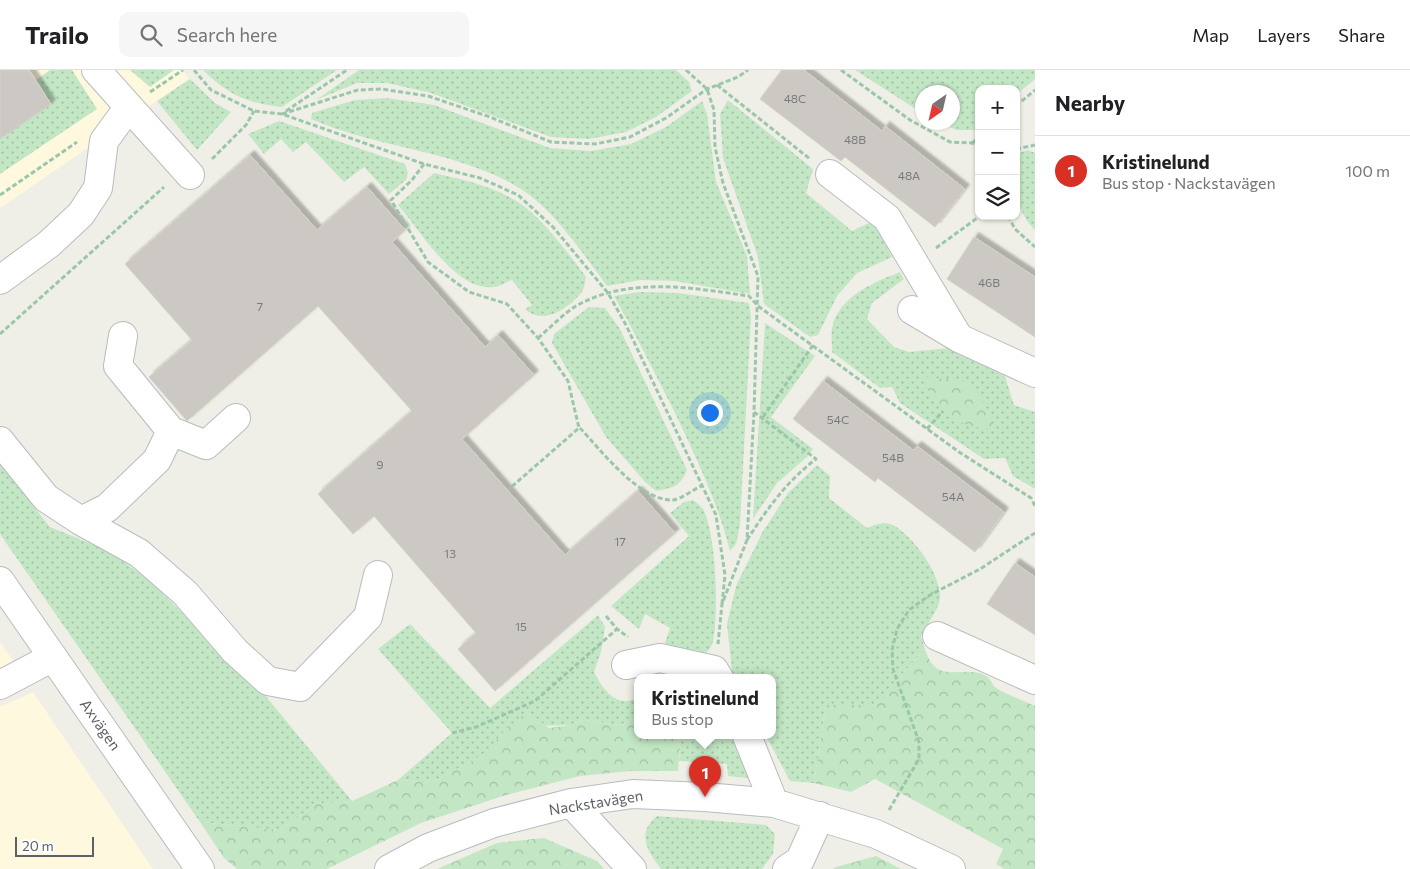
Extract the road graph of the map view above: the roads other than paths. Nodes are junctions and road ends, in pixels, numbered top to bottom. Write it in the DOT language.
graph roads {
  1 [pos="96,70"];
  2 [pos="128,108"];
  3 [pos="830,174"];
  4 [pos="190,175"];
  5 [pos="0,280"];
  6 [pos="912,310"];
  7 [pos="123,336"];
  8 [pos="959,338"];
  9 [pos="1035,373"];
  10 [pos="236,418"];
  11 [pos="171,431"];
  12 [pos="0,441"];
  13 [pos="81,521"];
  14 [pos="378,575"];
  15 [pos="0,581"];
  16 [pos="10,613"];
  17 [pos="938,636"];
  18 [pos="53,657"];
  19 [pos="626,665"];
  20 [pos="717,674"];
  21 [pos="1035,680"];
  22 [pos="0,686"];
  23 [pos="748,739"];
  24 [pos="572,803"];
  25 [pos="774,803"];
  26 [pos="820,816"];
  27 [pos="200,869"];
  28 [pos="389,869"];
  29 [pos="632,869"];
  30 [pos="787,869"];
  31 [pos="951,869"];
  1 -- 2 [label="street"];
  2 -- 4 [label="street"];
  2 -- 5 [label="street"];
  3 -- 8 [label="street"];
  6 -- 8 [label="street"];
  7 -- 11 [label="street"];
  8 -- 9 [label="street"];
  10 -- 11 [label="street"];
  11 -- 13 [label="street"];
  12 -- 13 [label="street"];
  13 -- 14 [label="street"];
  15 -- 16 [label="street, Axvägen"];
  16 -- 18 [label="street, Axvägen"];
  17 -- 21 [label="street"];
  18 -- 22 [label="street"];
  18 -- 27 [label="street, Axvägen"];
  19 -- 20 [label="street"];
  23 -- 25 [label="street"];
  24 -- 25 [label="street, Nackstavägen"];
  24 -- 28 [label="street, Nackstavägen"];
  24 -- 29 [label="street"];
  25 -- 26 [label="street, Nackstavägen"];
  26 -- 30 [label="street"];
  26 -- 31 [label="street, Nackstavägen"];
}
